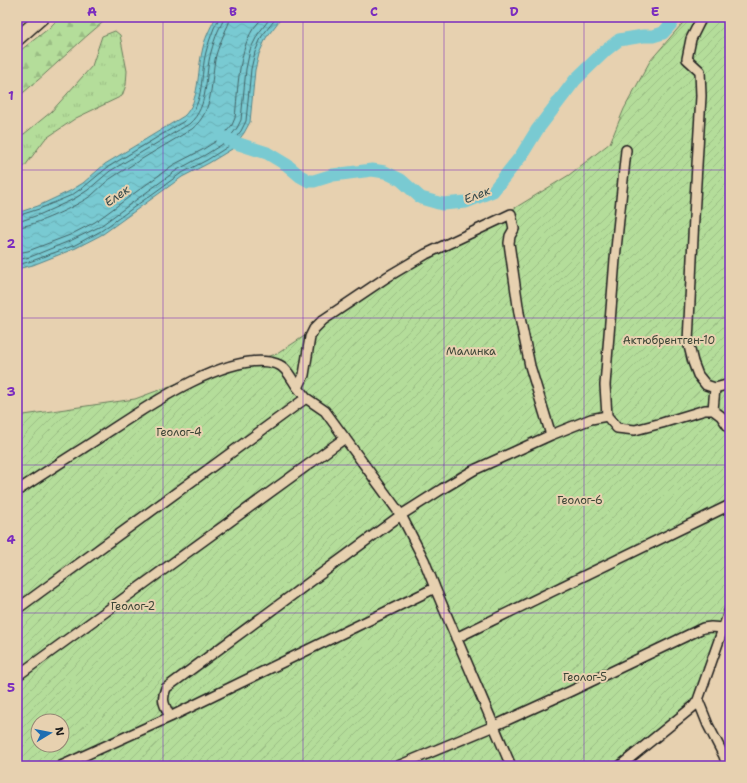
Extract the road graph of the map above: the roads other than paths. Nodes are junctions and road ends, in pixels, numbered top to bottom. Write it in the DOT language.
graph roads {
  1 [pos="42,17"];
  2 [pos="702,17"];
  3 [pos="17,39"];
  4 [pos="626,150"];
  5 [pos="730,384"];
  6 [pos="298,388"];
  7 [pos="715,388"];
  8 [pos="306,398"];
  9 [pos="714,410"];
  10 [pos="607,416"];
  11 [pos="730,429"];
  12 [pos="551,435"];
  13 [pos="345,438"];
  14 [pos="17,491"];
  15 [pos="730,505"];
  16 [pos="401,516"];
  17 [pos="435,588"];
  18 [pos="17,609"];
  19 [pos="730,609"];
  20 [pos="724,628"];
  21 [pos="456,638"];
  22 [pos="17,676"];
  23 [pos="698,700"];
  24 [pos="170,717"];
  25 [pos="494,726"];
  26 [pos="61,766"];
  27 [pos="398,766"];
  28 [pos="511,766"];
  29 [pos="620,766"];
  30 [pos="727,766"];
  1 -- 3 [label="highway"];
  2 -- 7 [label="street"];
  4 -- 10 [label="street"];
  5 -- 7 [label="street"];
  6 -- 8 [label="street"];
  6 -- 12 [label="street"];
  6 -- 14 [label="street"];
  7 -- 9 [label="street"];
  8 -- 13 [label="street"];
  8 -- 18 [label="street"];
  9 -- 10 [label="street"];
  9 -- 11 [label="street"];
  10 -- 12 [label="street"];
  12 -- 16 [label="street"];
  13 -- 16 [label="street"];
  13 -- 22 [label="street"];
  15 -- 21 [label="street"];
  16 -- 17 [label="street"];
  16 -- 24 [label="street"];
  17 -- 21 [label="street"];
  17 -- 24 [label="street"];
  19 -- 20 [label="street"];
  20 -- 23 [label="street"];
  20 -- 25 [label="street"];
  21 -- 25 [label="street"];
  23 -- 29 [label="street"];
  23 -- 30 [label="street"];
  24 -- 26 [label="street"];
  25 -- 27 [label="street"];
  25 -- 28 [label="street"];
}
